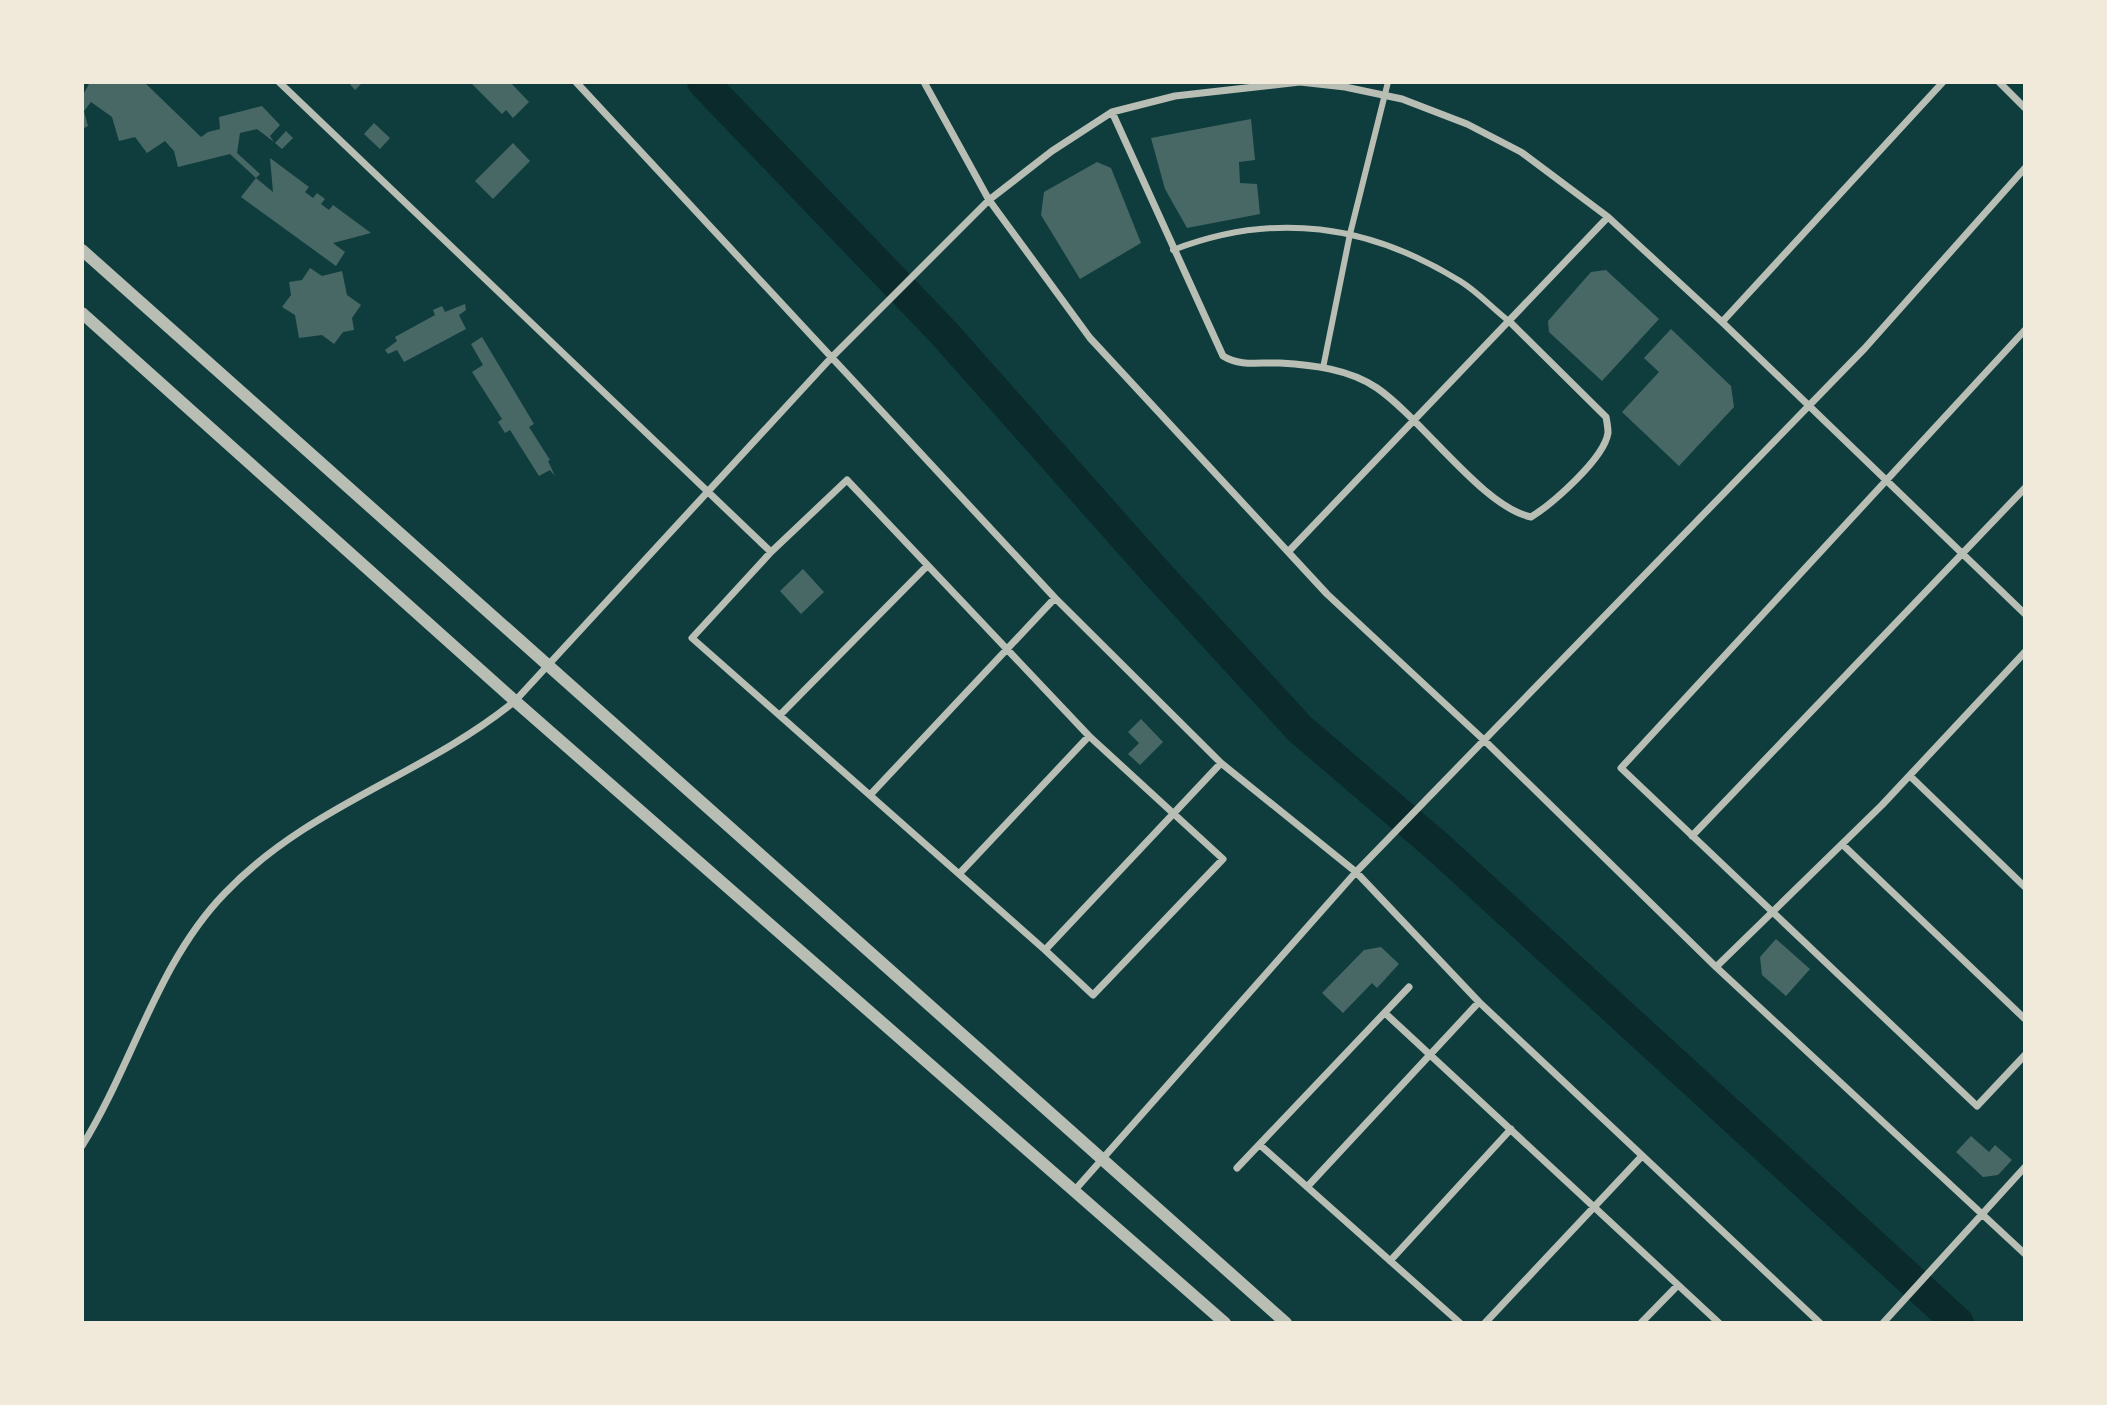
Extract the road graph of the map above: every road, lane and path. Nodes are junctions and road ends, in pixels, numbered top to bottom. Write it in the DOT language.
graph roads {
  1 [pos="279,82"];
  2 [pos="576,82"];
  3 [pos="924,82"];
  4 [pos="1388,82"];
  5 [pos="1943,82"];
  6 [pos="1999,82"];
  7 [pos="1386,96"];
  8 [pos="2025,108"];
  9 [pos="1112,112"];
  10 [pos="2025,168"];
  11 [pos="989,200"];
  12 [pos="1608,217"];
  13 [pos="1350,234"];
  14 [pos="82,250"];
  15 [pos="1173,250"];
  16 [pos="82,313"];
  17 [pos="1510,322"];
  18 [pos="1722,322"];
  19 [pos="2025,330"];
  20 [pos="830,359"];
  21 [pos="1323,368"];
  22 [pos="1809,406"];
  23 [pos="1417,421"];
  24 [pos="1886,480"];
  25 [pos="2025,488"];
  26 [pos="707,492"];
  27 [pos="1289,551"];
  28 [pos="771,552"];
  29 [pos="1962,554"];
  30 [pos="927,566"];
  31 [pos="1055,598"];
  32 [pos="2025,614"];
  33 [pos="1005,649"];
  34 [pos="2025,652"];
  35 [pos="546,666"];
  36 [pos="515,701"];
  37 [pos="780,715"];
  38 [pos="1089,736"];
  39 [pos="1486,742"];
  40 [pos="1222,763"];
  41 [pos="1910,776"];
  42 [pos="870,795"];
  43 [pos="1172,815"];
  44 [pos="1692,836"];
  45 [pos="1843,845"];
  46 [pos="1356,872"];
  47 [pos="959,874"];
  48 [pos="2025,887"];
  49 [pos="1773,913"];
  50 [pos="1045,950"];
  51 [pos="1716,967"];
  52 [pos="1409,987"];
  53 [pos="1479,1002"];
  54 [pos="1385,1013"];
  55 [pos="2025,1019"];
  56 [pos="1430,1055"];
  57 [pos="2025,1055"];
  58 [pos="1511,1129"];
  59 [pos="1260,1145"];
  60 [pos="82,1146"];
  61 [pos="1642,1156"];
  62 [pos="1101,1160"];
  63 [pos="2025,1167"];
  64 [pos="1237,1168"];
  65 [pos="1307,1187"];
  66 [pos="1074,1191"];
  67 [pos="1592,1205"];
  68 [pos="1982,1214"];
  69 [pos="2025,1254"];
  70 [pos="1390,1261"];
  71 [pos="1678,1285"];
  72 [pos="1225,1323"];
  73 [pos="1286,1323"];
  74 [pos="1460,1323"];
  75 [pos="1485,1323"];
  76 [pos="1641,1323"];
  77 [pos="1719,1323"];
  78 [pos="1820,1323"];
  79 [pos="1883,1323"];
  1 -- 26 [label="street"];
  2 -- 20 [label="street"];
  3 -- 11 [label="street"];
  4 -- 7 [label="street"];
  5 -- 18 [label="street"];
  6 -- 8 [label="street"];
  7 -- 9 [label="street"];
  7 -- 12 [label="street"];
  7 -- 13 [label="street"];
  9 -- 11 [label="street"];
  9 -- 15 [label="street"];
  10 -- 22 [label="street"];
  11 -- 20 [label="street"];
  11 -- 27 [label="street"];
  12 -- 17 [label="street"];
  12 -- 18 [label="street"];
  13 -- 15 [label="street"];
  13 -- 17 [label="street"];
  13 -- 21 [label="street"];
  14 -- 35 [label="street"];
  15 -- 21 [label="street"];
  16 -- 36 [label="street"];
  17 -- 23 [label="street"];
  17 -- 23 [label="street"];
  18 -- 22 [label="street"];
  19 -- 24 [label="street"];
  20 -- 26 [label="street"];
  20 -- 31 [label="street"];
  21 -- 23 [label="street"];
  22 -- 24 [label="street"];
  22 -- 39 [label="street"];
  23 -- 27 [label="street"];
  24 -- 29 [label="street"];
  24 -- 44 [label="street"];
  25 -- 29 [label="street"];
  26 -- 28 [label="street"];
  26 -- 35 [label="street"];
  27 -- 39 [label="street"];
  28 -- 30 [label="street"];
  28 -- 37 [label="street"];
  29 -- 32 [label="street"];
  29 -- 44 [label="street"];
  30 -- 33 [label="street"];
  30 -- 37 [label="street"];
  31 -- 33 [label="street"];
  31 -- 40 [label="street"];
  33 -- 38 [label="street"];
  33 -- 42 [label="street"];
  34 -- 41 [label="street"];
  35 -- 36 [label="street"];
  35 -- 62 [label="street"];
  36 -- 60 [label="street"];
  36 -- 66 [label="street"];
  37 -- 42 [label="street"];
  38 -- 43 [label="street"];
  38 -- 47 [label="street"];
  39 -- 46 [label="street"];
  39 -- 51 [label="street"];
  40 -- 43 [label="street"];
  40 -- 46 [label="street"];
  41 -- 45 [label="street"];
  41 -- 48 [label="street"];
  42 -- 47 [label="street"];
  43 -- 50 [label="street"];
  43 -- 50 [label="street"];
  44 -- 49 [label="street"];
  45 -- 49 [label="street"];
  45 -- 55 [label="street"];
  46 -- 53 [label="street"];
  46 -- 62 [label="street"];
  47 -- 50 [label="street"];
  49 -- 51 [label="street"];
  49 -- 57 [label="street"];
  51 -- 68 [label="street"];
  52 -- 54 [label="street"];
  53 -- 56 [label="street"];
  53 -- 61 [label="street"];
  54 -- 56 [label="street"];
  54 -- 59 [label="street"];
  56 -- 58 [label="street"];
  56 -- 65 [label="street"];
  58 -- 67 [label="street"];
  58 -- 70 [label="street"];
  59 -- 64 [label="street"];
  59 -- 65 [label="street"];
  61 -- 67 [label="street"];
  61 -- 78 [label="street"];
  62 -- 66 [label="street"];
  62 -- 73 [label="street"];
  63 -- 68 [label="street"];
  65 -- 70 [label="street"];
  66 -- 72 [label="street"];
  67 -- 71 [label="street"];
  67 -- 75 [label="street"];
  68 -- 69 [label="street"];
  68 -- 79 [label="street"];
  70 -- 74 [label="street"];
  71 -- 76 [label="street"];
  71 -- 77 [label="street"];
}
